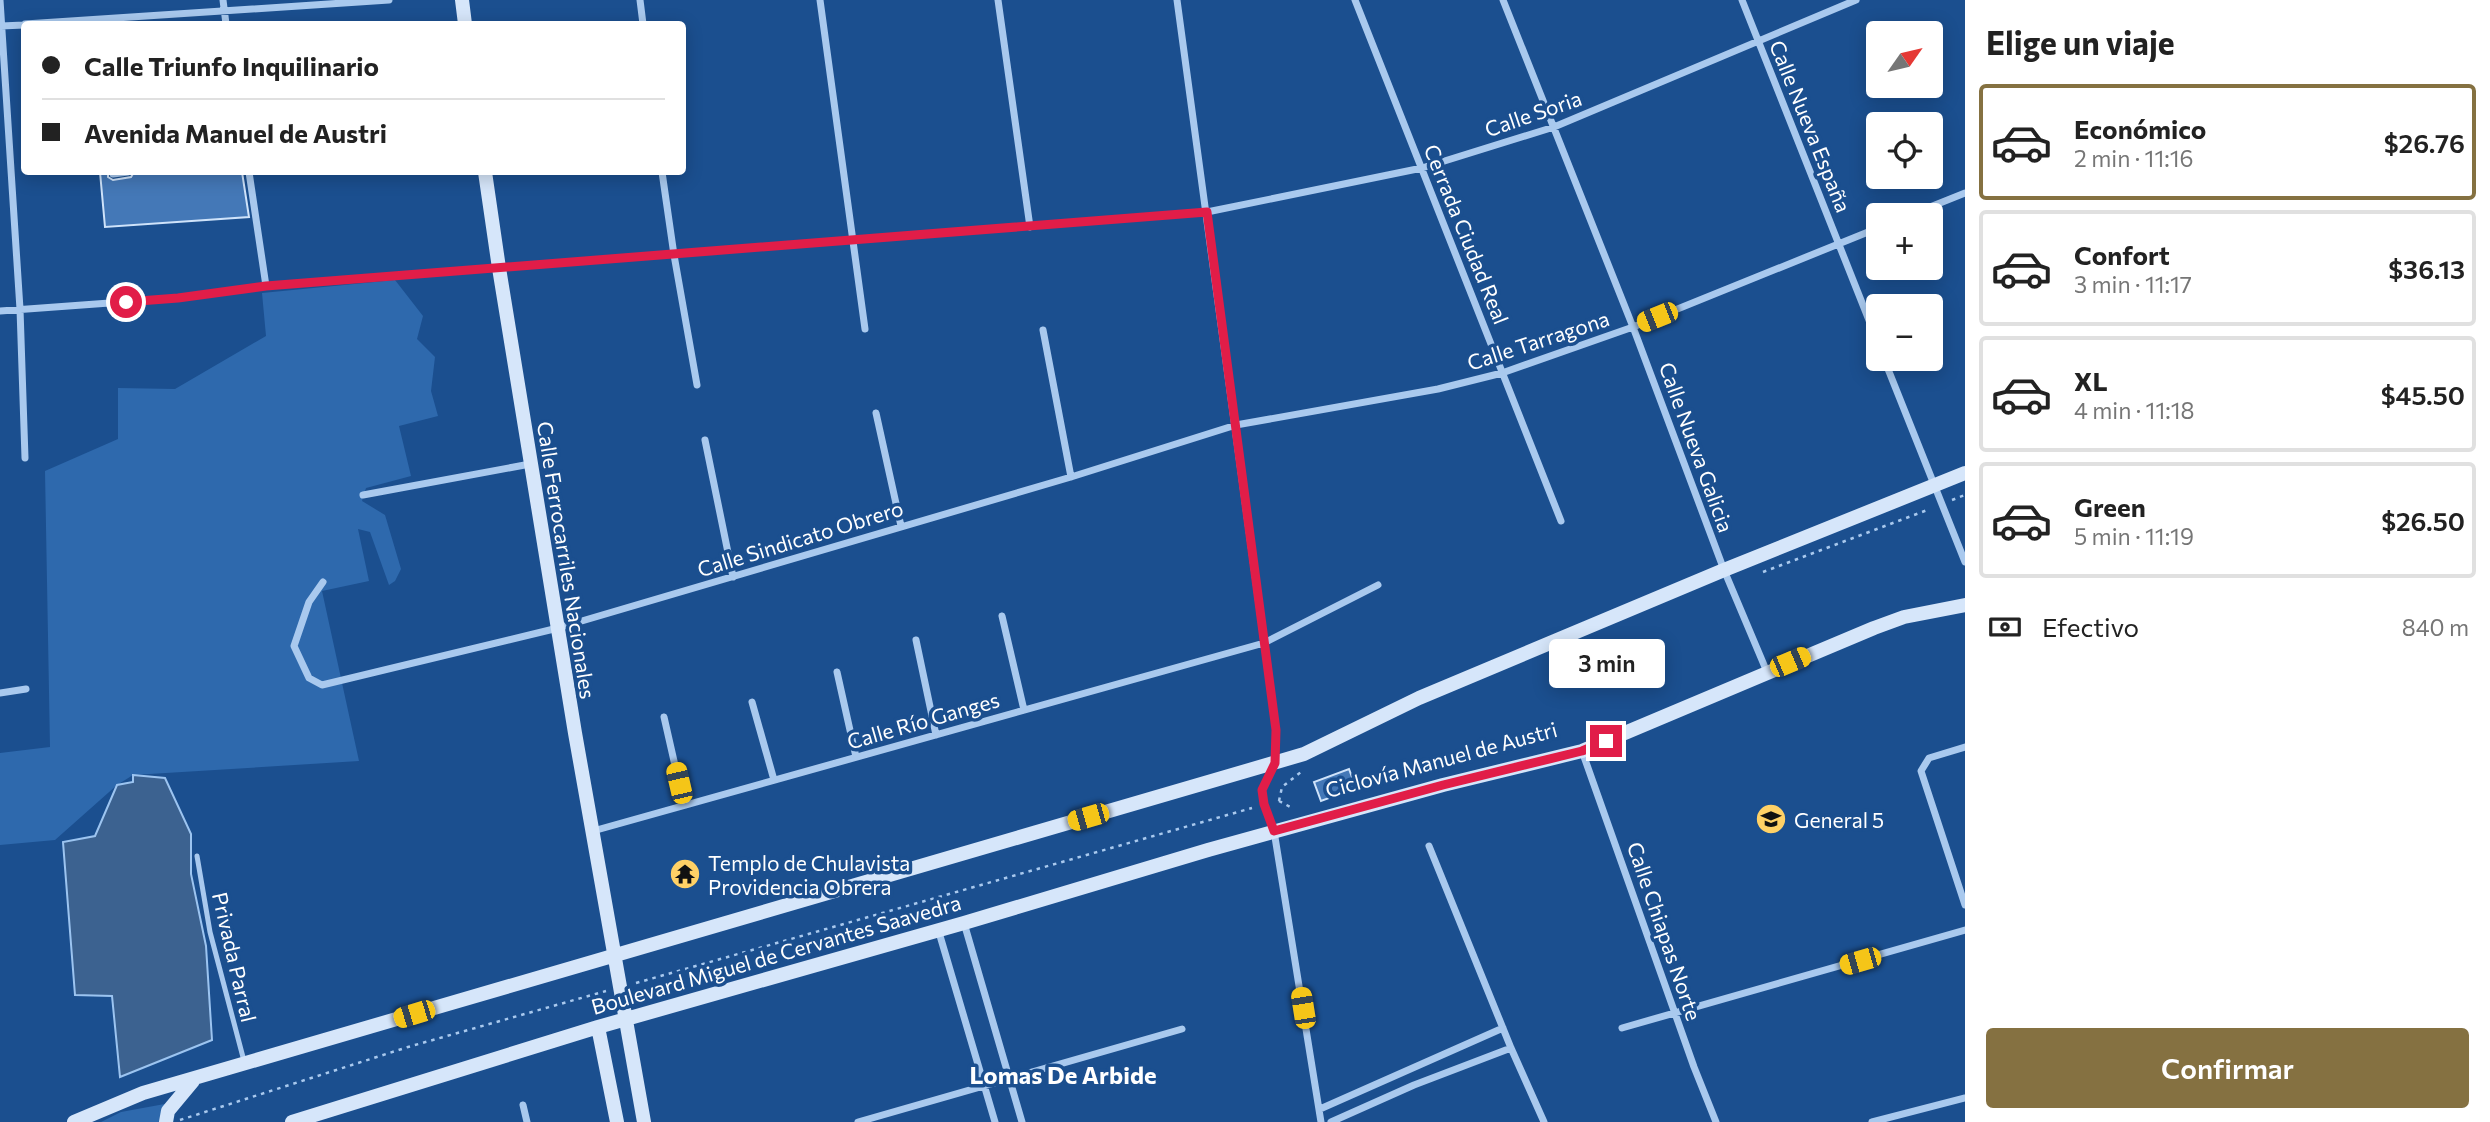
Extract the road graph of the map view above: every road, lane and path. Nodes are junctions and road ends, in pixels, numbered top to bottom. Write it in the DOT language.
graph roads {
  1 [pos="0,0"];
  2 [pos="223,0"];
  3 [pos="389,0"];
  4 [pos="462,0"];
  5 [pos="640,0"];
  6 [pos="820,0"];
  7 [pos="998,0"];
  8 [pos="1177,0"];
  9 [pos="1355,0"];
  10 [pos="1503,0"];
  11 [pos="1742,0"];
  12 [pos="1856,0"];
  13 [pos="225,12"];
  14 [pos="75,21"];
  15 [pos="226,21"];
  16 [pos="465,21"];
  17 [pos="643,21"];
  18 [pos="21,24"];
  19 [pos="1,26"];
  20 [pos="1759,42"];
  21 [pos="1554,127"];
  22 [pos="1422,168"];
  23 [pos="249,175"];
  24 [pos="485,175"];
  25 [pos="663,175"];
  26 [pos="1965,193"];
  27 [pos="1940,203"];
  28 [pos="1207,212"];
  29 [pos="1030,227"];
  30 [pos="1866,233"];
  31 [pos="853,239"];
  32 [pos="1839,244"];
  33 [pos="674,255"];
  34 [pos="499,268"];
  35 [pos="266,286"];
  36 [pos="20,309"];
  37 [pos="0,311"];
  38 [pos="1866,313"];
  39 [pos="1633,327"];
  40 [pos="865,329"];
  41 [pos="1043,330"];
  42 [pos="1889,371"];
  43 [pos="1502,373"];
  44 [pos="697,385"];
  45 [pos="876,413"];
  46 [pos="1236,425"];
  47 [pos="705,440"];
  48 [pos="24,458"];
  49 [pos="530,464"];
  50 [pos="1965,473"];
  51 [pos="1071,477"];
  52 [pos="1933,485"];
  53 [pos="363,495"];
  54 [pos="1965,495"];
  55 [pos="1941,504"];
  56 [pos="1561,521"];
  57 [pos="901,526"];
  58 [pos="1965,562"];
  59 [pos="1724,570"];
  60 [pos="1755,575"];
  61 [pos="733,577"];
  62 [pos="323,582"];
  63 [pos="1378,585"];
  64 [pos="1965,605"];
  65 [pos="1002,616"];
  66 [pos="558,628"];
  67 [pos="916,640"];
  68 [pos="1264,643"];
  69 [pos="837,672"];
  70 [pos="1767,672"];
  71 [pos="26,689"];
  72 [pos="0,693"];
  73 [pos="752,702"];
  74 [pos="1024,710"];
  75 [pos="664,717"];
  76 [pos="936,735"];
  77 [pos="1965,747"];
  78 [pos="1582,751"];
  79 [pos="856,757"];
  80 [pos="1275,763"];
  81 [pos="1303,771"];
  82 [pos="774,780"];
  83 [pos="1279,801"];
  84 [pos="1264,804"];
  85 [pos="684,805"];
  86 [pos="1300,811"];
  87 [pos="1274,831"];
  88 [pos="592,832"];
  89 [pos="1429,846"];
  90 [pos="197,856"];
  91 [pos="1965,905"];
  92 [pos="964,923"];
  93 [pos="938,929"];
  94 [pos="1965,930"];
  95 [pos="614,954"];
  96 [pos="620,988"];
  97 [pos="1675,1014"];
  98 [pos="625,1020"];
  99 [pos="598,1027"];
  100 [pos="1503,1028"];
  101 [pos="1622,1028"];
  102 [pos="1182,1029"];
  103 [pos="1511,1048"];
  104 [pos="245,1064"];
  105 [pos="1010,1079"];
  106 [pos="194,1080"];
  107 [pos="984,1086"];
  108 [pos="1965,1098"];
  109 [pos="523,1105"];
  110 [pos="1320,1109"];
  111 [pos="74,1122"];
  112 [pos="166,1122"];
  113 [pos="174,1122"];
  114 [pos="292,1122"];
  115 [pos="527,1122"];
  116 [pos="617,1122"];
  117 [pos="644,1122"];
  118 [pos="858,1122"];
  119 [pos="995,1122"];
  120 [pos="1023,1122"];
  121 [pos="1321,1122"];
  122 [pos="1331,1122"];
  123 [pos="1544,1122"];
  124 [pos="1716,1122"];
  125 [pos="1872,1122"];
  1 -- 19 [label="street"];
  2 -- 13 [label="street"];
  3 -- 13 [label="street"];
  4 -- 16 [label="main road"];
  5 -- 17 [label="street"];
  6 -- 31 [label="street"];
  7 -- 29 [label="street"];
  8 -- 28 [label="street"];
  9 -- 22 [label="street, Cerrada Ciudad Real"];
  10 -- 21 [label="street, Calle Nueva Galicia"];
  11 -- 20 [label="street, Calle Nueva España"];
  12 -- 20 [label="street, Calle Soria"];
  13 -- 14 [label="street"];
  13 -- 15 [label="street"];
  18 -- 19 [label="street"];
  19 -- 36 [label="street"];
  20 -- 21 [label="street, Calle Soria"];
  20 -- 32 [label="street, Calle Nueva España"];
  21 -- 22 [label="street, Calle Soria"];
  21 -- 39 [label="street, Calle Nueva Galicia"];
  22 -- 28 [label="street, Calle Soria"];
  22 -- 43 [label="street, Cerrada Ciudad Real"];
  23 -- 35 [label="street"];
  24 -- 34 [label="main road, Calle Ferrocarriles Nacionales"];
  25 -- 33 [label="street"];
  26 -- 27 [label="street"];
  28 -- 29 [label="street, Calle Soria"];
  28 -- 46 [label="street"];
  29 -- 31 [label="street, Calle Soria"];
  30 -- 32 [label="street, Calle Tarragona"];
  31 -- 33 [label="street, Calle Soria"];
  31 -- 40 [label="street"];
  32 -- 38 [label="street, Calle Nueva España"];
  32 -- 39 [label="street, Calle Tarragona"];
  33 -- 34 [label="street, Calle Soria"];
  33 -- 44 [label="street"];
  34 -- 35 [label="street, Calle Soria"];
  34 -- 49 [label="main road, Calle Ferrocarriles Nacionales"];
  35 -- 36 [label="street, Calle Soria"];
  36 -- 37 [label="street, Calle Soria"];
  36 -- 48 [label="street"];
  39 -- 43 [label="street, Calle Tarragona"];
  39 -- 59 [label="street, Calle Nueva Galicia"];
  41 -- 51 [label="street"];
  42 -- 52 [label="street"];
  43 -- 46 [label="street, Calle Tarragona"];
  43 -- 56 [label="street, Cerrada Ciudad Real"];
  45 -- 57 [label="street"];
  46 -- 51 [label="street, Calle Sindicato Obrero"];
  46 -- 68 [label="street"];
  47 -- 61 [label="street"];
  49 -- 53 [label="street"];
  49 -- 66 [label="main road, Calle Ferrocarriles Nacionales"];
  50 -- 52 [label="main road, Boulevard Miguel de Cervantes Saavedra"];
  51 -- 57 [label="street, Calle Sindicato Obrero"];
  52 -- 55 [label="street"];
  52 -- 59 [label="main road, Boulevard Miguel de Cervantes Saavedra"];
  54 -- 55 [label="path"];
  55 -- 58 [label="street"];
  55 -- 60 [label="path"];
  57 -- 61 [label="street, Calle Sindicato Obrero"];
  59 -- 70 [label="street, Calle Nueva Galicia"];
  59 -- 80 [label="main road, Boulevard Miguel de Cervantes Saavedra"];
  61 -- 66 [label="street, Calle Sindicato Obrero"];
  62 -- 66 [label="street, Calle Sindicato Obrero"];
  63 -- 68 [label="street, Calle Río Ganges"];
  64 -- 70 [label="main road, Boulevard Miguel de Cervantes Saavedra"];
  65 -- 74 [label="street"];
  66 -- 88 [label="main road, Calle Ferrocarriles Nacionales"];
  67 -- 76 [label="street"];
  68 -- 74 [label="street, Calle Río Ganges"];
  68 -- 80 [label="street"];
  69 -- 79 [label="street"];
  70 -- 78 [label="main road, Boulevard Miguel de Cervantes Saavedra"];
  71 -- 72 [label="street"];
  73 -- 82 [label="street"];
  74 -- 76 [label="street, Calle Río Ganges"];
  75 -- 85 [label="street"];
  76 -- 79 [label="street, Calle Río Ganges"];
  77 -- 91 [label="street"];
  78 -- 87 [label="main road, Boulevard Miguel de Cervantes Saavedra"];
  78 -- 97 [label="street, Calle Chiapas Norte"];
  79 -- 82 [label="street, Calle Río Ganges"];
  80 -- 84 [label="street"];
  80 -- 95 [label="main road, Boulevard Miguel de Cervantes Saavedra"];
  81 -- 83 [label="path"];
  82 -- 85 [label="street, Calle Río Ganges"];
  83 -- 84 [label="path"];
  83 -- 86 [label="path, Ciclovía Manuel de Austri"];
  84 -- 87 [label="street"];
  84 -- 96 [label="path"];
  85 -- 88 [label="street, Calle Río Ganges"];
  87 -- 92 [label="main road, Boulevard Miguel de Cervantes Saavedra"];
  87 -- 110 [label="street"];
  88 -- 95 [label="main road, Calle Ferrocarriles Nacionales"];
  89 -- 100 [label="street"];
  90 -- 104 [label="lane, Privada Parral"];
  92 -- 93 [label="main road, Boulevard Miguel de Cervantes Saavedra"];
  92 -- 105 [label="street"];
  93 -- 98 [label="main road, Boulevard Miguel de Cervantes Saavedra"];
  93 -- 107 [label="street"];
  94 -- 97 [label="street"];
  95 -- 96 [label="main road, Calle Ferrocarriles Nacionales"];
  95 -- 104 [label="main road, Boulevard Miguel de Cervantes Saavedra"];
  96 -- 98 [label="main road, Calle Ferrocarriles Nacionales"];
  96 -- 113 [label="path"];
  97 -- 101 [label="street"];
  97 -- 124 [label="street, Calle Chiapas Norte"];
  98 -- 99 [label="main road, Boulevard Miguel de Cervantes Saavedra"];
  98 -- 117 [label="main road, Calle Ferrocarriles Nacionales"];
  99 -- 114 [label="main road, Boulevard Miguel de Cervantes Saavedra"];
  99 -- 116 [label="main road"];
  100 -- 103 [label="street"];
  100 -- 110 [label="street"];
  102 -- 105 [label="street"];
  103 -- 122 [label="street"];
  103 -- 123 [label="street"];
  104 -- 106 [label="main road, Boulevard Miguel de Cervantes Saavedra"];
  105 -- 107 [label="street"];
  105 -- 120 [label="street"];
  106 -- 111 [label="main road, Boulevard Miguel de Cervantes Saavedra"];
  106 -- 112 [label="main road"];
  107 -- 118 [label="street"];
  107 -- 119 [label="street"];
  108 -- 125 [label="street"];
  109 -- 115 [label="street"];
  110 -- 121 [label="street"];
}
